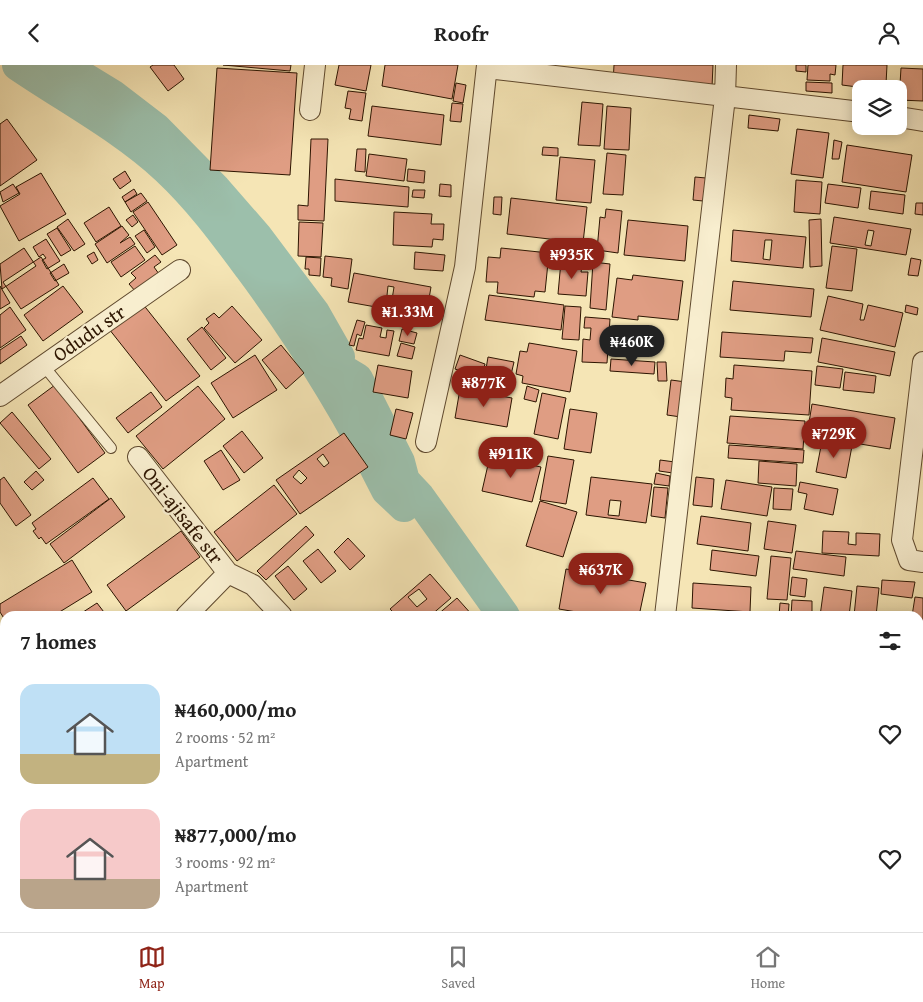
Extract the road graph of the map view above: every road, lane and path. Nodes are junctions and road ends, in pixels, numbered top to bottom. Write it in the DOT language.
graph roads {
  1 [pos="315,65"];
  2 [pos="726,65"];
  3 [pos="487,66"];
  4 [pos="725,97"];
  5 [pos="310,110"];
  6 [pos="852,111"];
  7 [pos="907,118"];
  8 [pos="923,121"];
  9 [pos="180,270"];
  10 [pos="923,361"];
  11 [pos="44,365"];
  12 [pos="0,397"];
  13 [pos="426,442"];
  14 [pos="111,448"];
  15 [pos="138,457"];
  16 [pos="923,562"];
  17 [pos="228,573"];
  18 [pos="191,611"];
  19 [pos="277,611"];
  20 [pos="666,611"];
  1 -- 5 [label="street"];
  2 -- 4 [label="street"];
  3 -- 4 [label="street"];
  3 -- 13 [label="street"];
  4 -- 6 [label="street"];
  4 -- 20 [label="street"];
  7 -- 8 [label="street"];
  9 -- 11 [label="street, Odudu str"];
  10 -- 16 [label="street"];
  11 -- 12 [label="street, Odudu str"];
  11 -- 14 [label="lane"];
  15 -- 17 [label="street, Oni-ajisafe str"];
  17 -- 18 [label="street, Oni-ajisafe str"];
  17 -- 19 [label="street, Oni-ajisafe str"];
}
